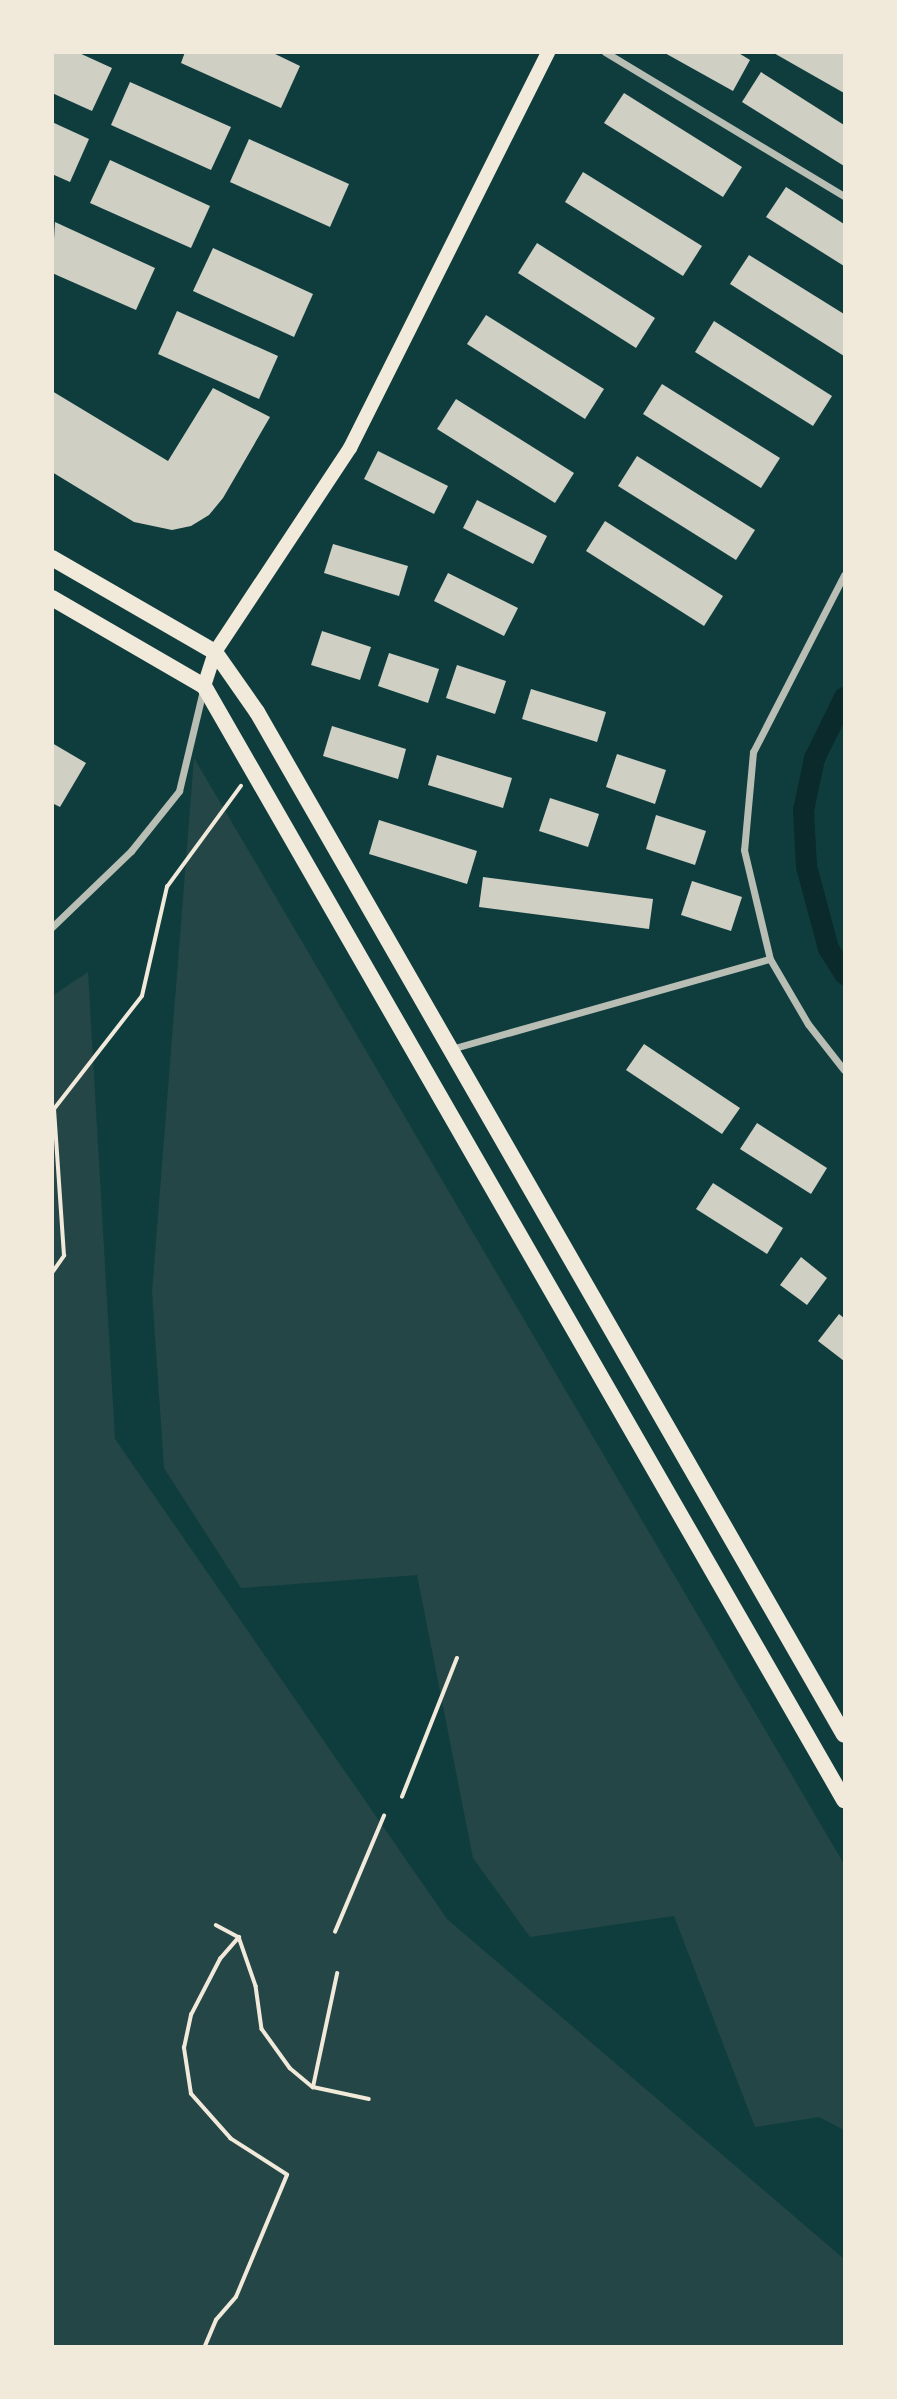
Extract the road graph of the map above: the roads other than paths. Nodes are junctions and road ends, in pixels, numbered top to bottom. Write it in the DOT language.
graph roads {
  1 [pos="548,52"];
  2 [pos="605,52"];
  3 [pos="845,196"];
  4 [pos="52,558"];
  5 [pos="845,575"];
  6 [pos="52,597"];
  7 [pos="215,652"];
  8 [pos="204,686"];
  9 [pos="52,927"];
  10 [pos="770,959"];
  11 [pos="450,1049"];
  12 [pos="845,1070"];
  13 [pos="845,1735"];
  14 [pos="845,1800"];
  1 -- 7 [label="main road"];
  2 -- 3 [label="street"];
  4 -- 7 [label="main road"];
  5 -- 10 [label="street"];
  6 -- 8 [label="main road"];
  7 -- 8 [label="main road"];
  7 -- 11 [label="main road"];
  8 -- 9 [label="street"];
  8 -- 14 [label="main road"];
  10 -- 11 [label="street"];
  10 -- 12 [label="street"];
  11 -- 13 [label="main road"];
}
